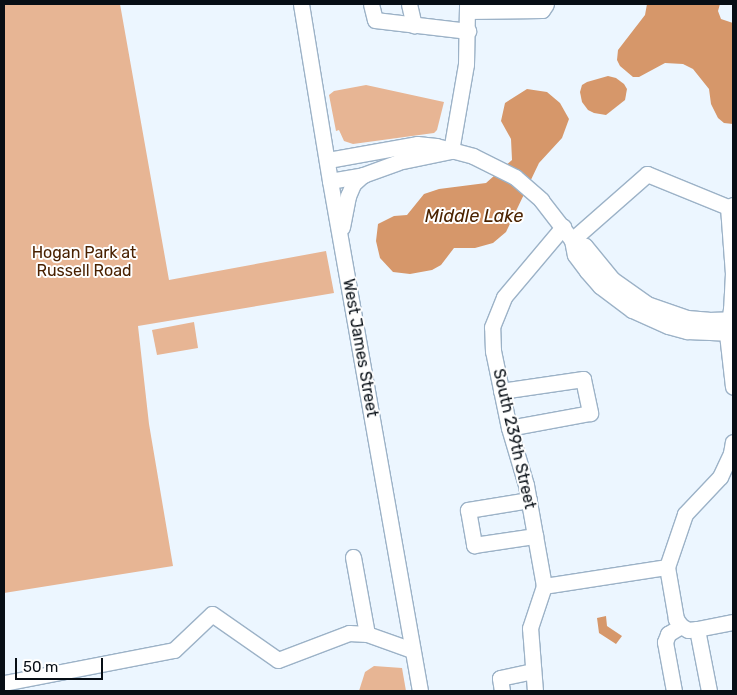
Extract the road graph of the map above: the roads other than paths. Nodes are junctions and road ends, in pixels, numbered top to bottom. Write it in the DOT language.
graph roads {
  1 [pos="301,4"];
  2 [pos="371,4"];
  3 [pos="409,4"];
  4 [pos="546,4"];
  5 [pos="467,7"];
  6 [pos="414,25"];
  7 [pos="468,31"];
  8 [pos="451,150"];
  9 [pos="328,160"];
  10 [pos="363,175"];
  11 [pos="330,181"];
  12 [pos="731,206"];
  13 [pos="563,227"];
  14 [pos="572,240"];
  15 [pos="341,241"];
  16 [pos="731,326"];
  17 [pos="733,387"];
  18 [pos="502,391"];
  19 [pos="509,428"];
  20 [pos="733,442"];
  21 [pos="529,500"];
  22 [pos="535,536"];
  23 [pos="353,556"];
  24 [pos="666,567"];
  25 [pos="544,586"];
  26 [pos="733,622"];
  27 [pos="681,626"];
  28 [pos="697,628"];
  29 [pos="367,634"];
  30 [pos="412,650"];
  31 [pos="532,672"];
  32 [pos="4,683"];
  33 [pos="420,691"];
  34 [pos="502,691"];
  35 [pos="534,691"];
  36 [pos="674,691"];
  37 [pos="709,691"];
  1 -- 9 [label="street, West James Street"];
  2 -- 6 [label="street"];
  3 -- 6 [label="street"];
  4 -- 5 [label="street"];
  5 -- 7 [label="street"];
  6 -- 7 [label="street"];
  7 -- 8 [label="street"];
  8 -- 9 [label="street"];
  8 -- 10 [label="street"];
  8 -- 13 [label="street"];
  9 -- 11 [label="street, West James Street"];
  10 -- 11 [label="street"];
  10 -- 15 [label="street"];
  11 -- 15 [label="street, West James Street"];
  12 -- 14 [label="street"];
  12 -- 16 [label="street"];
  13 -- 14 [label="street"];
  13 -- 18 [label="street, South 239th Street"];
  14 -- 16 [label="street"];
  15 -- 30 [label="street, West James Street"];
  16 -- 17 [label="street"];
  18 -- 19 [label="street, South 239th Street"];
  18 -- 19 [label="street"];
  19 -- 21 [label="street, South 239th Street"];
  20 -- 24 [label="street"];
  21 -- 22 [label="street, South 239th Street"];
  21 -- 22 [label="street"];
  22 -- 25 [label="street, South 239th Street"];
  23 -- 29 [label="street"];
  24 -- 25 [label="street"];
  24 -- 27 [label="street"];
  25 -- 31 [label="street, South 239th Street"];
  26 -- 28 [label="street"];
  27 -- 28 [label="street"];
  27 -- 36 [label="street"];
  28 -- 37 [label="street"];
  29 -- 30 [label="street"];
  29 -- 32 [label="street"];
  30 -- 33 [label="street, West James Street"];
  31 -- 34 [label="street"];
  31 -- 35 [label="street, South 239th Street"];
}
